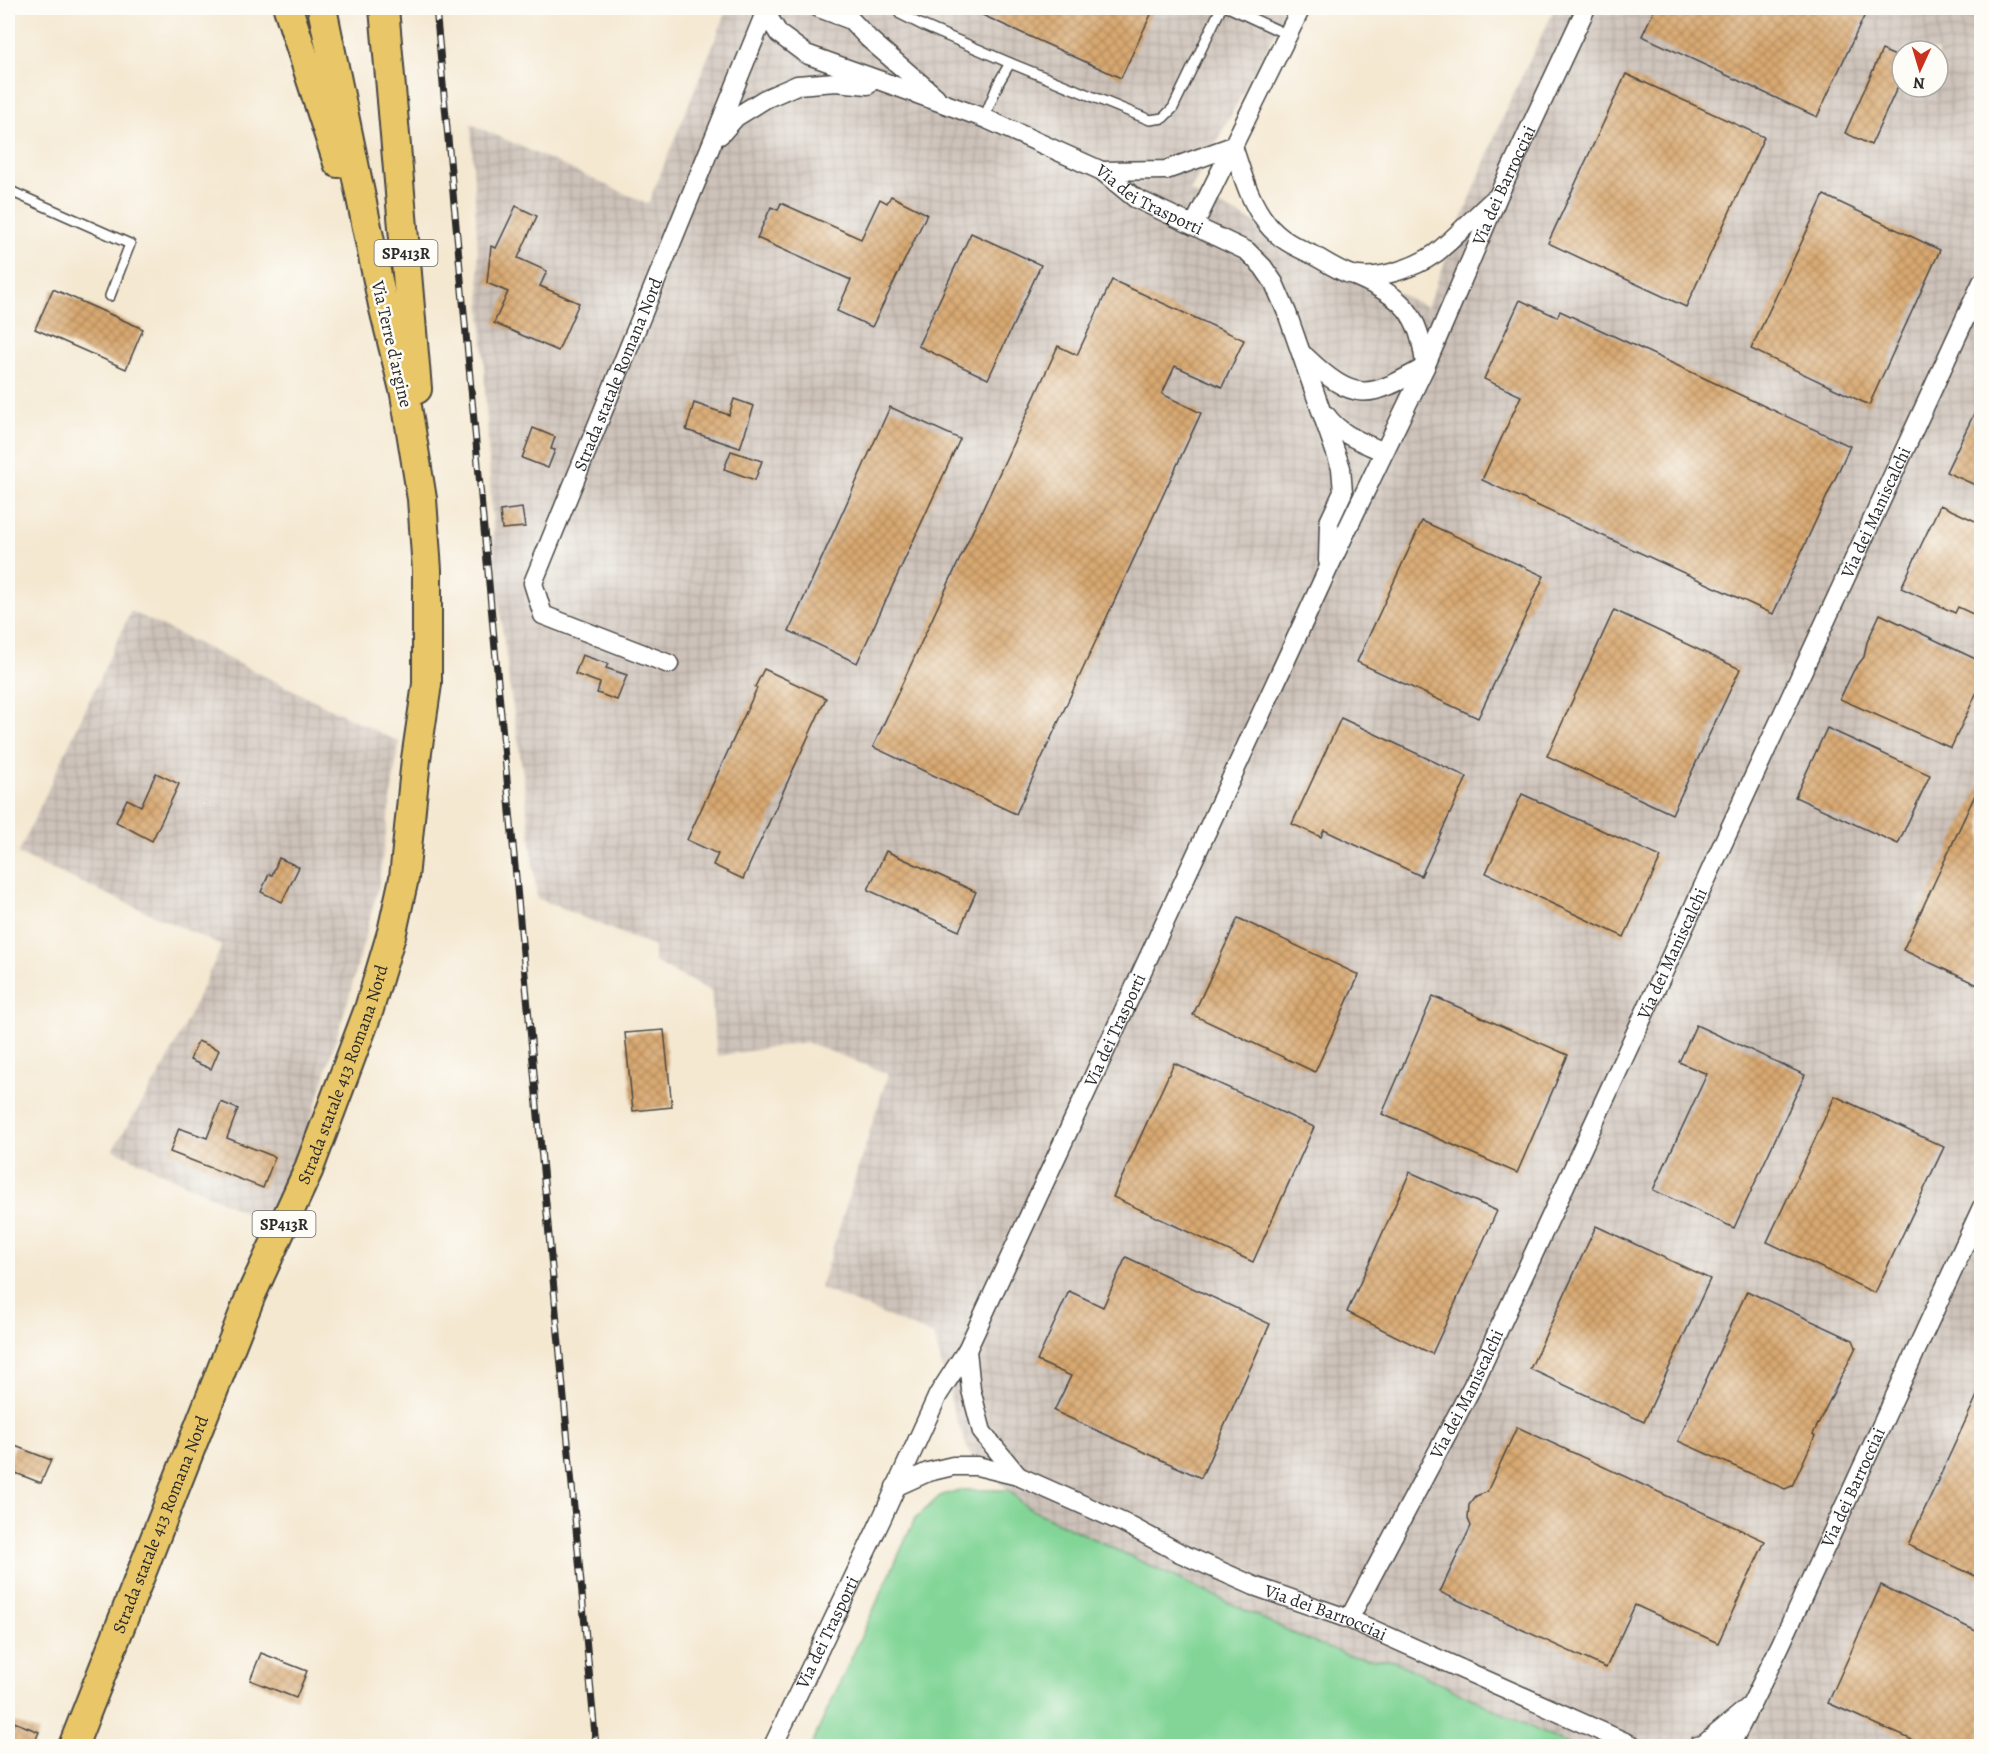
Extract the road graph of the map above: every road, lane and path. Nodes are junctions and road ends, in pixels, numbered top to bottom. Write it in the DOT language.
graph roads {
  1 [pos="288,8"];
  2 [pos="322,8"];
  3 [pos="384,8"];
  4 [pos="819,8"];
  5 [pos="896,8"];
  6 [pos="1221,8"];
  7 [pos="1230,8"];
  8 [pos="1301,8"];
  9 [pos="1586,8"];
  10 [pos="769,9"];
  11 [pos="849,14"];
  12 [pos="1288,35"];
  13 [pos="1010,63"];
  14 [pos="896,87"];
  15 [pos="945,103"];
  16 [pos="984,118"];
  17 [pos="711,145"];
  18 [pos="1233,146"];
  19 [pos="1102,171"];
  20 [pos="8,190"];
  21 [pos="1499,194"];
  22 [pos="1194,225"];
  23 [pos="1350,274"];
  24 [pos="1982,282"];
  25 [pos="110,296"];
  26 [pos="383,305"];
  27 [pos="1302,352"];
  28 [pos="1425,367"];
  29 [pos="1321,408"];
  30 [pos="1384,453"];
  31 [pos="422,499"];
  32 [pos="1328,569"];
  33 [pos="669,664"];
  34 [pos="427,684"];
  35 [pos="1982,1207"];
  36 [pos="967,1350"];
  37 [pos="1018,1476"];
  38 [pos="895,1487"];
  39 [pos="1348,1619"];
  40 [pos="1751,1705"];
  41 [pos="73,1746"];
  42 [pos="773,1746"];
  43 [pos="1634,1746"];
  44 [pos="1697,1746"];
  45 [pos="1730,1746"];
  1 -- 26 [label="main road, SP413R"];
  2 -- 26 [label="main road, Via Terre d'argine / SP413R"];
  3 -- 31 [label="main road, SP413R"];
  4 -- 11 [label="street, Via dei Trasporti"];
  5 -- 13 [label="lane"];
  6 -- 13 [label="lane"];
  7 -- 12 [label="lane"];
  8 -- 12 [label="street"];
  9 -- 21 [label="street, Via dei Barrocciai"];
  10 -- 14 [label="street, Via dei Trasporti"];
  10 -- 17 [label="street, Strada statale Romana Nord"];
  11 -- 15 [label="street, Via dei Trasporti"];
  12 -- 18 [label="street"];
  13 -- 16 [label="lane"];
  14 -- 15 [label="street, Via dei Trasporti"];
  14 -- 17 [label="street, Via dei Trasporti"];
  15 -- 16 [label="street, Via dei Trasporti"];
  16 -- 19 [label="street, Via dei Trasporti"];
  17 -- 33 [label="street, Strada statale Romana Nord"];
  18 -- 19 [label="street"];
  18 -- 22 [label="street"];
  18 -- 23 [label="street"];
  19 -- 22 [label="street, Via dei Trasporti"];
  20 -- 25 [label="lane"];
  21 -- 23 [label="street"];
  21 -- 28 [label="street, Via dei Barrocciai"];
  22 -- 27 [label="street, Via dei Trasporti"];
  23 -- 28 [label="street"];
  24 -- 39 [label="street, Via dei Maniscalchi"];
  26 -- 31 [label="main road, Via Terre d'argine / SP413R"];
  27 -- 28 [label="street, Via dei Trasporti"];
  27 -- 29 [label="street, Via dei Trasporti"];
  28 -- 30 [label="street, Via dei Trasporti"];
  29 -- 30 [label="street, Via dei Trasporti"];
  29 -- 32 [label="street, Via dei Trasporti"];
  30 -- 32 [label="street, Via dei Trasporti"];
  31 -- 34 [label="main road, Via Terre d'argine / SP413R"];
  32 -- 36 [label="street, Via dei Trasporti"];
  34 -- 41 [label="main road, Strada statale 413 Romana Nord / SP413R"];
  35 -- 40 [label="street, Via dei Barrocciai"];
  36 -- 37 [label="street, Via dei Barrocciai"];
  36 -- 38 [label="street, Via dei Trasporti"];
  37 -- 38 [label="street, Via dei Barrocciai"];
  37 -- 39 [label="street, Via dei Barrocciai"];
  38 -- 42 [label="street, Via dei Trasporti"];
  39 -- 43 [label="street, Via dei Barrocciai"];
  40 -- 44 [label="street, Via dei Barrocciai"];
  40 -- 45 [label="street"];
}
